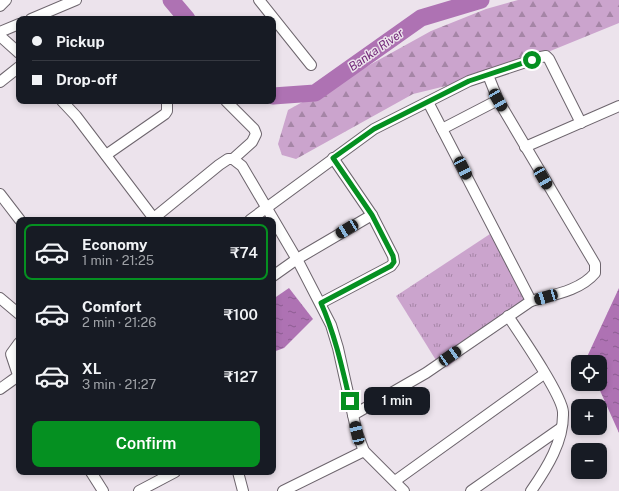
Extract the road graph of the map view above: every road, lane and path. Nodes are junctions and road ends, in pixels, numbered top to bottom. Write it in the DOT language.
graph roads {
  1 [pos="6,0"];
  2 [pos="76,0"];
  3 [pos="259,0"];
  4 [pos="0,6"];
  5 [pos="38,16"];
  6 [pos="272,16"];
  7 [pos="276,21"];
  8 [pos="16,25"];
  9 [pos="0,32"];
  10 [pos="0,36"];
  11 [pos="16,50"];
  12 [pos="311,65"];
  13 [pos="16,69"];
  14 [pos="488,75"];
  15 [pos="0,82"];
  16 [pos="498,100"];
  17 [pos="428,102"];
  18 [pos="64,104"];
  19 [pos="167,104"];
  20 [pos="229,104"];
  21 [pos="619,106"];
  22 [pos="581,123"];
  23 [pos="442,129"];
  24 [pos="525,148"];
  25 [pos="106,155"];
  26 [pos="333,158"];
  27 [pos="233,159"];
  28 [pos="0,194"];
  29 [pos="268,207"];
  30 [pos="372,215"];
  31 [pos="18,217"];
  32 [pos="153,217"];
  33 [pos="157,217"];
  34 [pos="254,217"];
  35 [pos="274,217"];
  36 [pos="276,221"];
  37 [pos="297,259"];
  38 [pos="276,274"];
  39 [pos="0,298"];
  40 [pos="531,301"];
  41 [pos="321,303"];
  42 [pos="16,311"];
  43 [pos="508,316"];
  44 [pos="16,347"];
  45 [pos="16,369"];
  46 [pos="544,374"];
  47 [pos="16,379"];
  48 [pos="0,389"];
  49 [pos="353,415"];
  50 [pos="562,428"];
  51 [pos="364,451"];
  52 [pos="93,475"];
  53 [pos="169,475"];
  54 [pos="239,475"];
  55 [pos="395,481"];
  56 [pos="103,491"];
  57 [pos="139,491"];
  58 [pos="243,491"];
  59 [pos="283,491"];
  60 [pos="404,491"];
  61 [pos="471,491"];
  62 [pos="531,491"];
  1 -- 4 [label="street"];
  2 -- 5 [label="street"];
  3 -- 6 [label="street"];
  7 -- 12 [label="street"];
  8 -- 9 [label="street"];
  10 -- 11 [label="street"];
  13 -- 15 [label="street"];
  14 -- 16 [label="street"];
  14 -- 17 [label="street"];
  14 -- 22 [label="street"];
  16 -- 23 [label="street"];
  16 -- 24 [label="street"];
  17 -- 23 [label="street"];
  17 -- 26 [label="street"];
  18 -- 25 [label="street"];
  19 -- 25 [label="street"];
  20 -- 27 [label="street"];
  21 -- 22 [label="street"];
  22 -- 24 [label="street"];
  23 -- 40 [label="street"];
  24 -- 40 [label="street"];
  25 -- 32 [label="street"];
  26 -- 29 [label="street"];
  26 -- 30 [label="street"];
  27 -- 29 [label="street"];
  27 -- 33 [label="street"];
  28 -- 31 [label="street"];
  29 -- 34 [label="street"];
  29 -- 35 [label="street"];
  30 -- 37 [label="street"];
  30 -- 41 [label="street"];
  36 -- 37 [label="street"];
  37 -- 38 [label="street"];
  37 -- 41 [label="street"];
  39 -- 42 [label="street"];
  40 -- 43 [label="street"];
  41 -- 49 [label="street"];
  43 -- 46 [label="street"];
  43 -- 49 [label="street"];
  44 -- 45 [label="street"];
  46 -- 50 [label="street"];
  46 -- 55 [label="street"];
  47 -- 48 [label="street"];
  49 -- 51 [label="street"];
  50 -- 61 [label="street"];
  50 -- 62 [label="street"];
  51 -- 55 [label="street"];
  51 -- 59 [label="street"];
  52 -- 56 [label="street"];
  53 -- 57 [label="street"];
  54 -- 58 [label="street"];
  55 -- 60 [label="street"];
}
